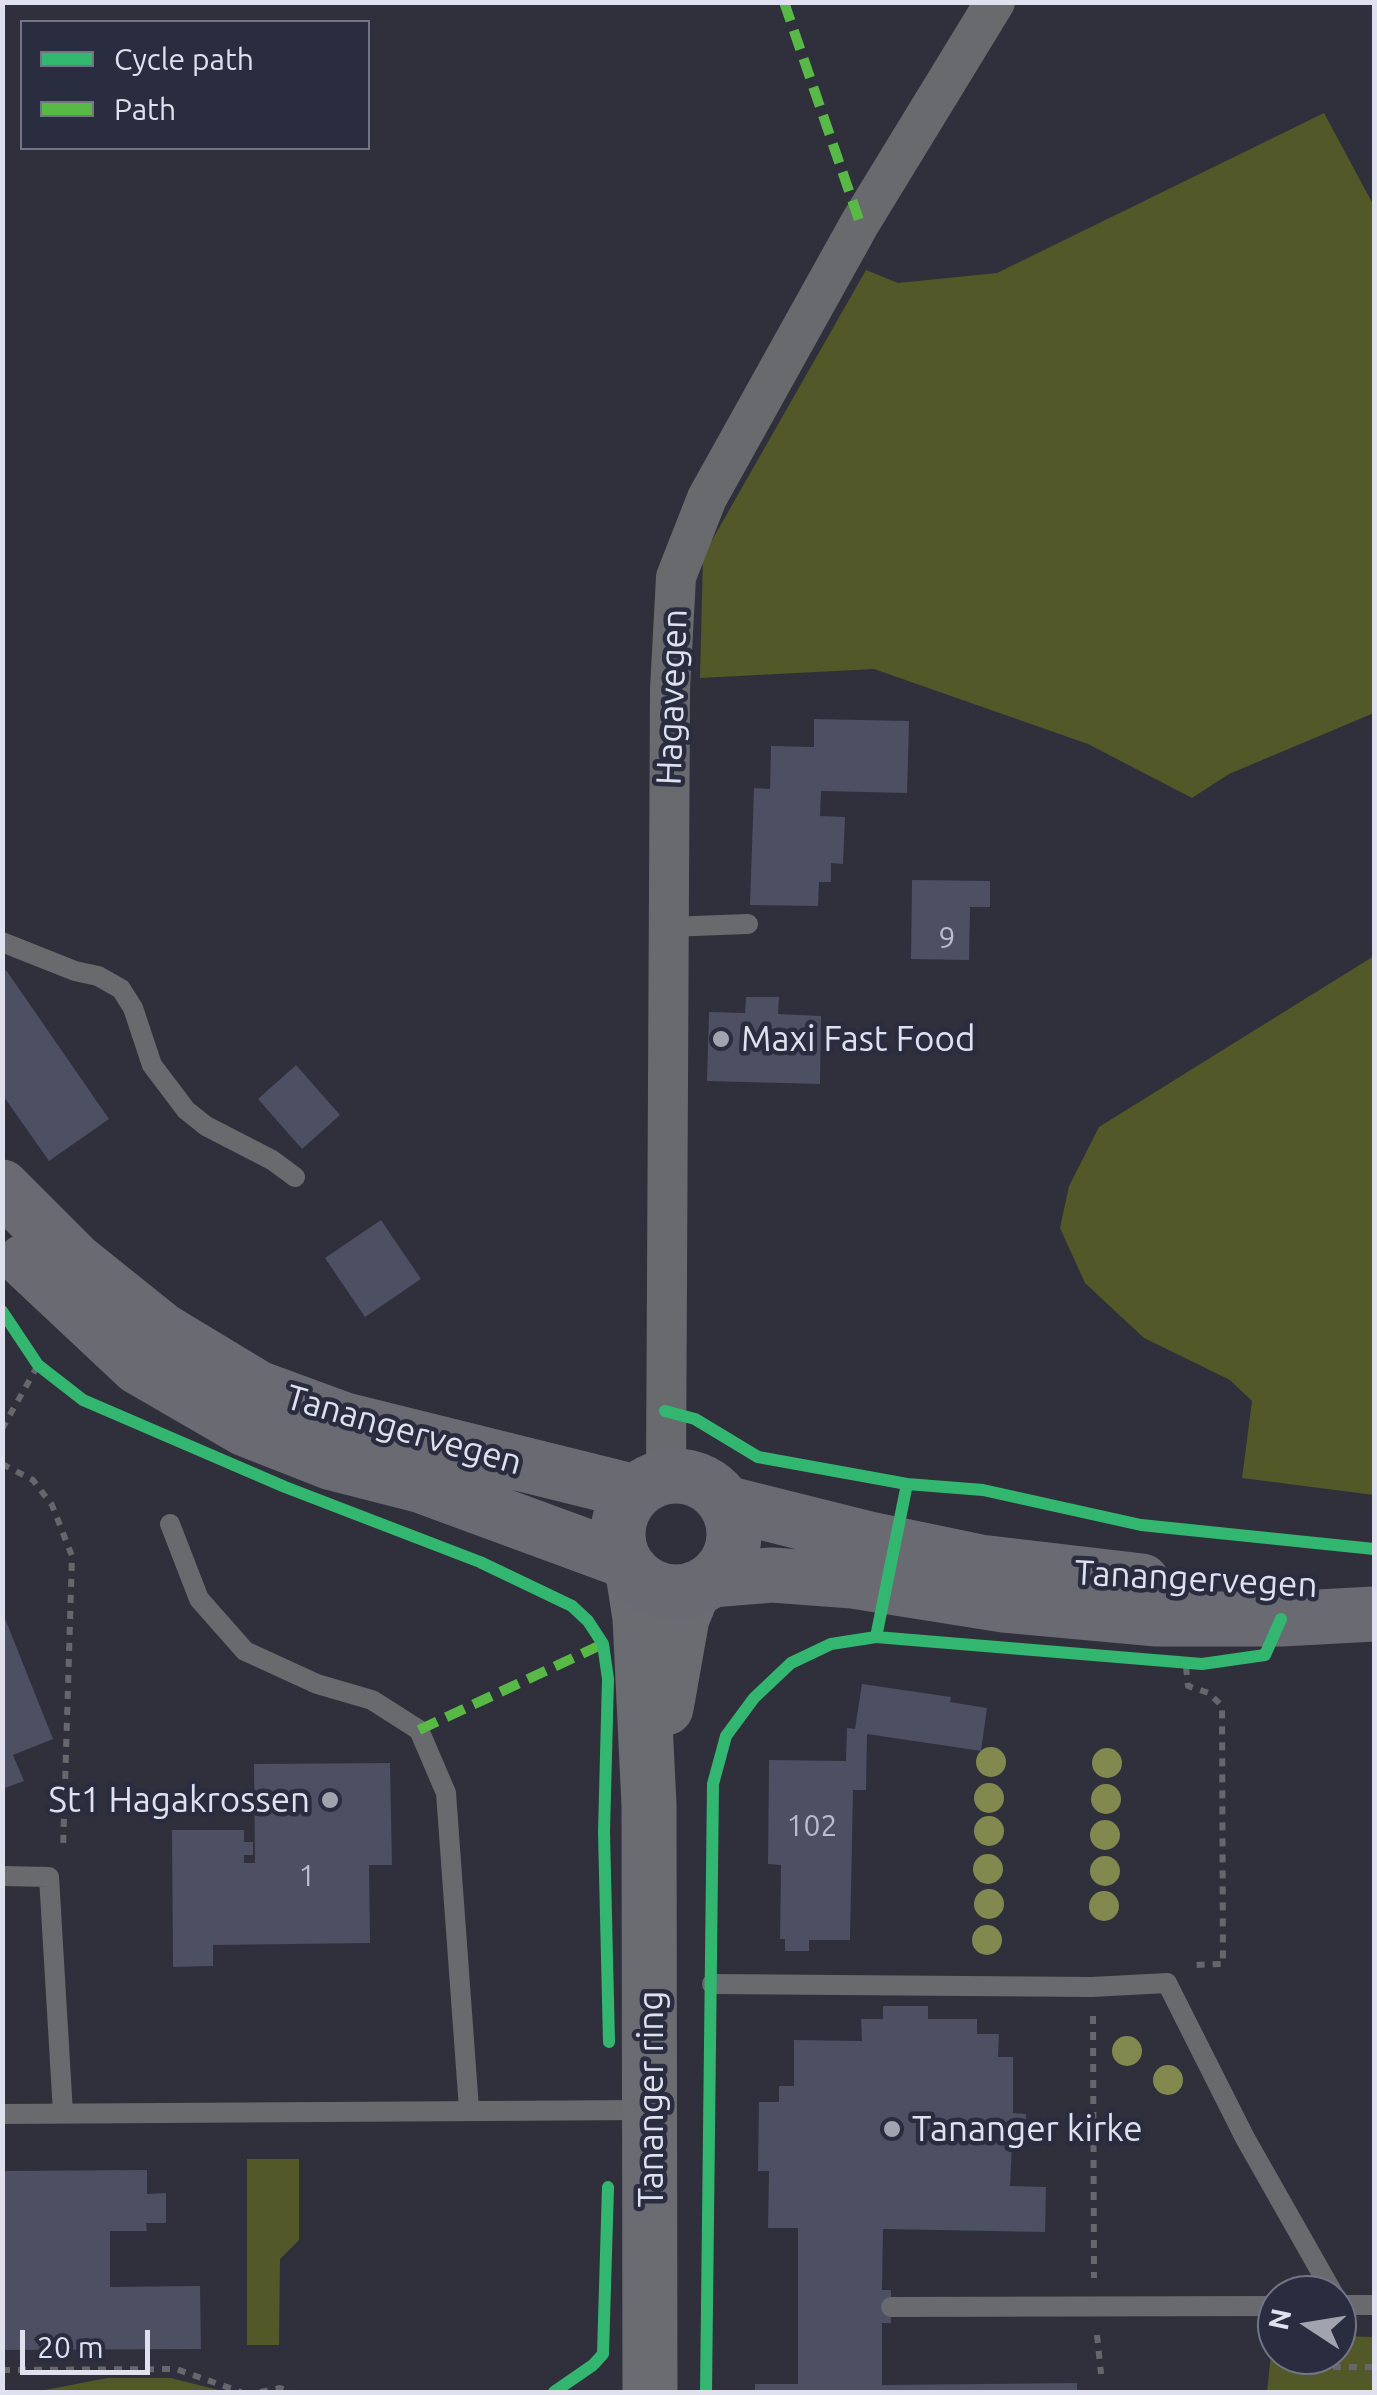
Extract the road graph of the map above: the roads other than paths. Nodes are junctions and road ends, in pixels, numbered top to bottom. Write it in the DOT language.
graph roads {
  1 [pos="996,2"];
  2 [pos="748,924"];
  3 [pos="667,927"];
  4 [pos="2,942"];
  5 [pos="295,1177"];
  6 [pos="2,1187"];
  7 [pos="2,1237"];
  8 [pos="650,1483"];
  9 [pos="725,1503"];
  10 [pos="170,1524"];
  11 [pos="628,1566"];
  12 [pos="703,1584"];
  13 [pos="1374,1584"];
  14 [pos="1374,1614"];
  15 [pos="649,1804"];
  16 [pos="2,1876"];
  17 [pos="712,1984"];
  18 [pos="469,2109"];
  19 [pos="651,2110"];
  20 [pos="2,2114"];
  21 [pos="63,2114"];
  22 [pos="1322,2275"];
  23 [pos="1257,2306"];
  24 [pos="891,2307"];
  25 [pos="650,2392"];
  1 -- 3 [label="street, Hagavegen"];
  2 -- 3 [label="lane"];
  3 -- 8 [label="street, Hagavegen"];
  4 -- 5 [label="lane"];
  6 -- 8 [label="main road, Tanangervegen"];
  7 -- 11 [label="main road, Tanangervegen"];
  8 -- 9 [label="main road"];
  8 -- 11 [label="main road"];
  9 -- 12 [label="main road"];
  9 -- 13 [label="main road, Tanangervegen"];
  10 -- 18 [label="lane"];
  11 -- 12 [label="main road"];
  11 -- 15 [label="main road, Tananger ring"];
  12 -- 14 [label="main road, Tanangervegen"];
  12 -- 15 [label="main road, Tananger ring"];
  15 -- 19 [label="main road, Tananger ring"];
  16 -- 21 [label="lane"];
  17 -- 22 [label="lane"];
  18 -- 19 [label="lane"];
  18 -- 21 [label="lane"];
  19 -- 25 [label="main road, Tananger ring"];
  20 -- 21 [label="lane"];
  23 -- 24 [label="lane"];
}
